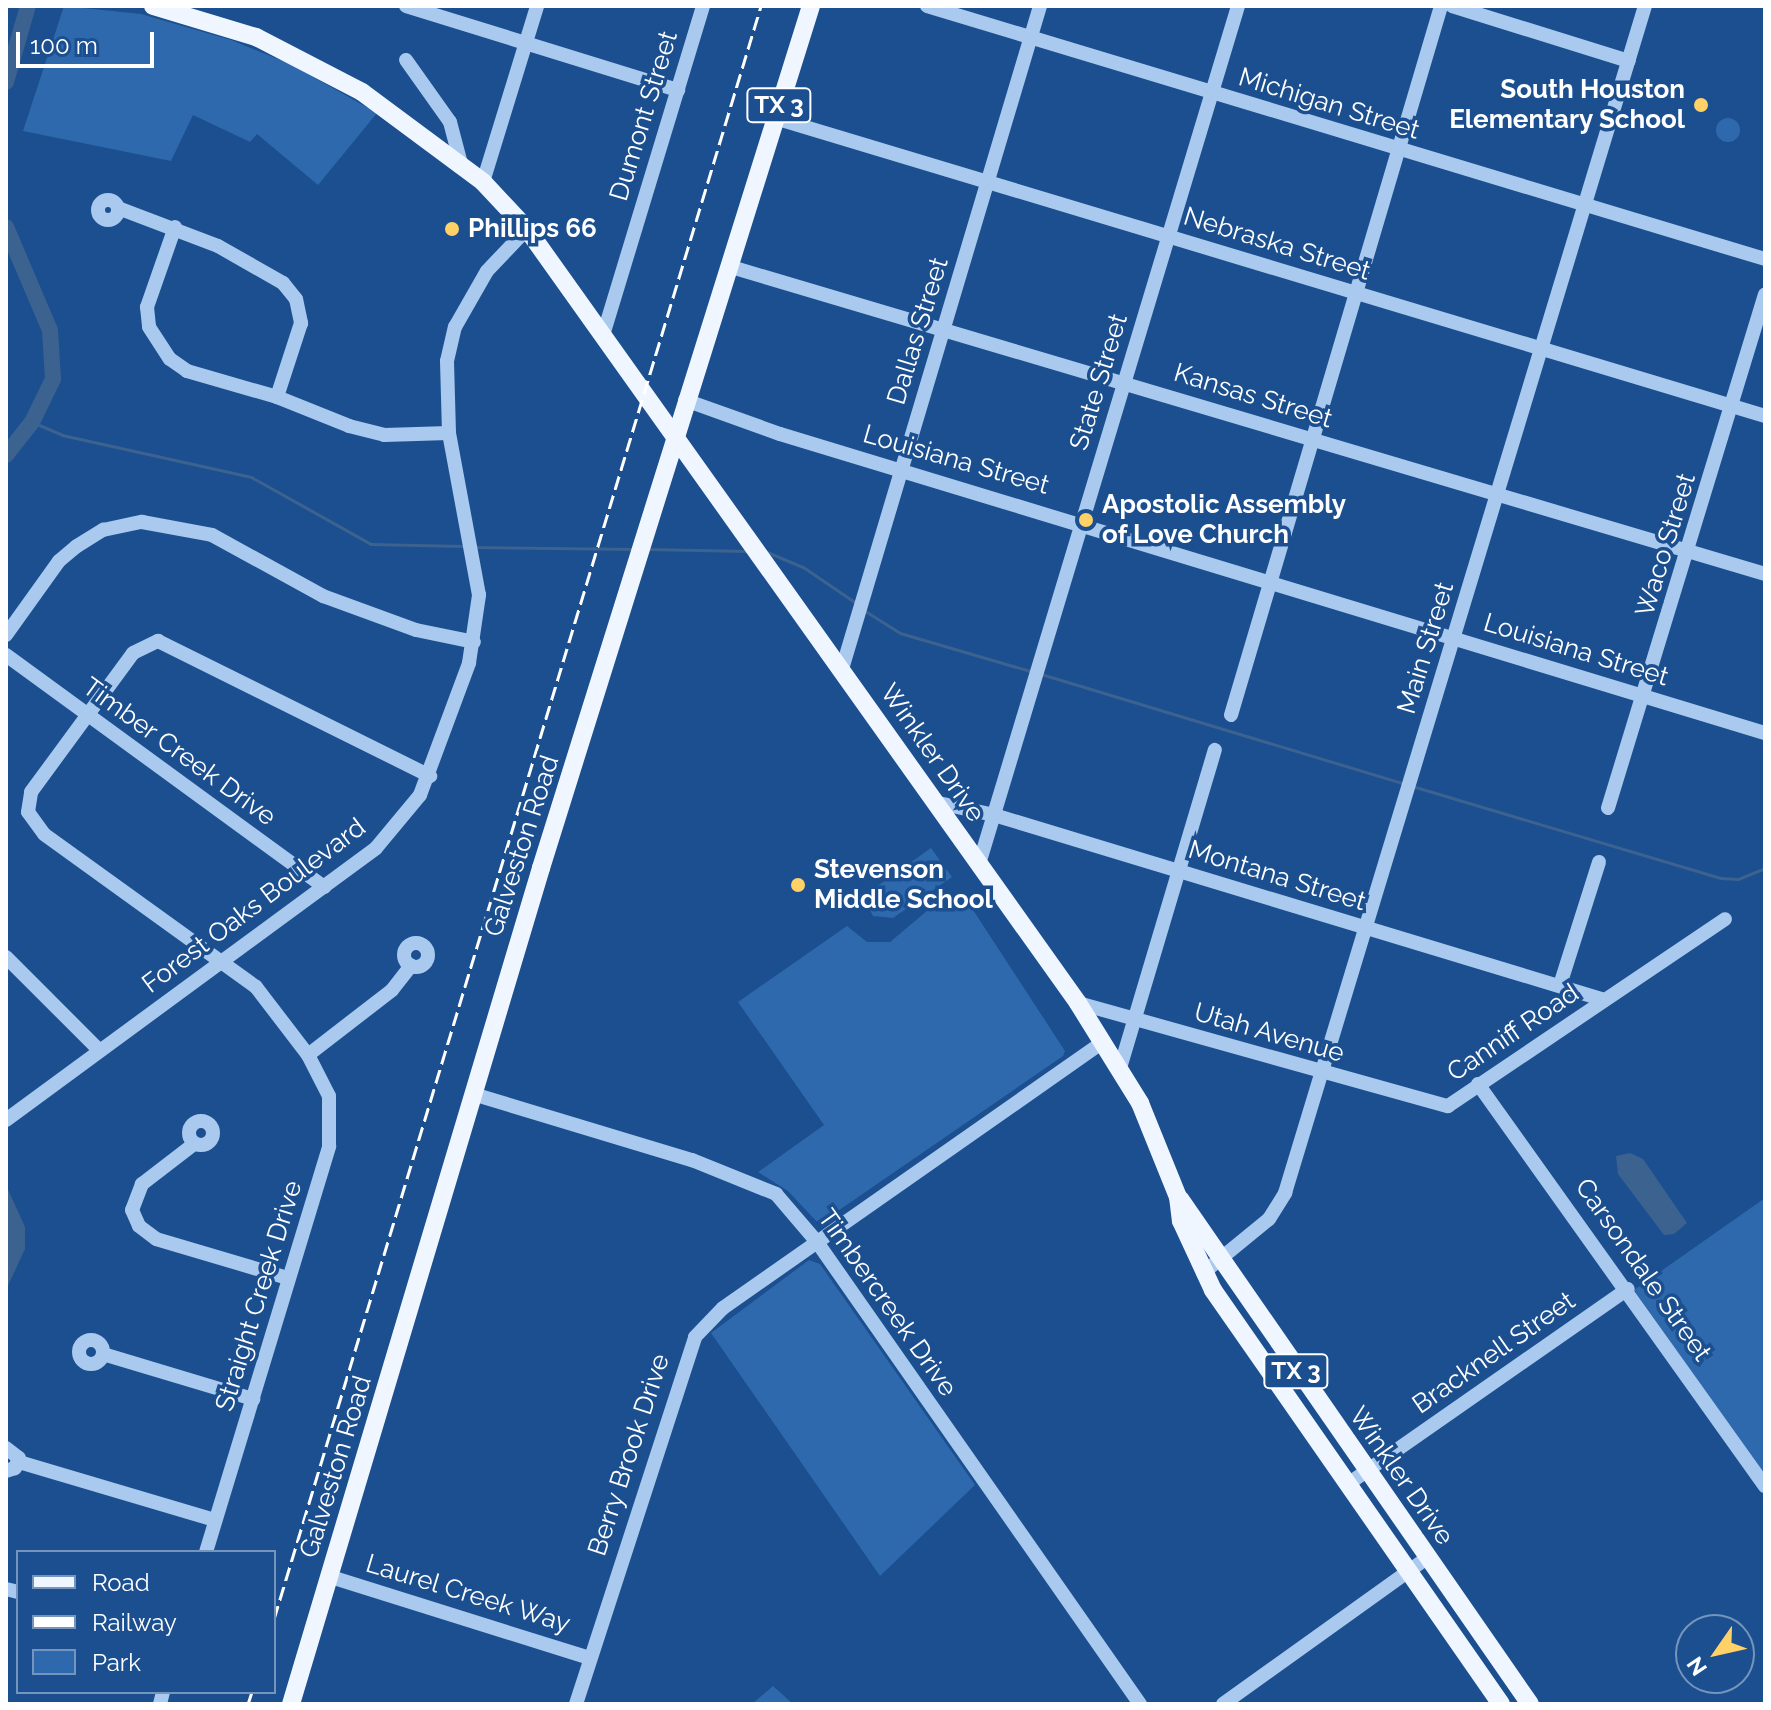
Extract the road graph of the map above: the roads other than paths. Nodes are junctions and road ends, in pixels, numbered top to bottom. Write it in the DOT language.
graph roads {
  1 [pos="153,6"];
  2 [pos="406,6"];
  3 [pos="537,6"];
  4 [pos="703,6"];
  5 [pos="811,6"];
  6 [pos="927,6"];
  7 [pos="1040,6"];
  8 [pos="1238,6"];
  9 [pos="1441,6"];
  10 [pos="1452,6"];
  11 [pos="1645,6"];
  12 [pos="1031,38"];
  13 [pos="526,43"];
  14 [pos="406,60"];
  15 [pos="1629,61"];
  16 [pos="678,90"];
  17 [pos="1211,93"];
  18 [pos="775,118"];
  19 [pos="1397,150"];
  20 [pos="461,164"];
  21 [pos="483,182"];
  22 [pos="988,182"];
  23 [pos="1586,205"];
  24 [pos="118,208"];
  25 [pos="175,227"];
  26 [pos="527,229"];
  27 [pos="1168,236"];
  28 [pos="1765,259"];
  29 [pos="728,266"];
  30 [pos="1354,292"];
  31 [pos="1765,294"];
  32 [pos="943,329"];
  33 [pos="604,332"];
  34 [pos="1541,348"];
  35 [pos="1124,383"];
  36 [pos="277,397"];
  37 [pos="685,400"];
  38 [pos="1732,406"];
  39 [pos="1765,416"];
  40 [pos="674,432"];
  41 [pos="449,433"];
  42 [pos="1311,438"];
  43 [pos="902,467"];
  44 [pos="1498,494"];
  45 [pos="1082,522"];
  46 [pos="1689,550"];
  47 [pos="1765,574"];
  48 [pos="1268,580"];
  49 [pos="6,635"];
  50 [pos="1454,637"];
  51 [pos="474,642"];
  52 [pos="6,655"];
  53 [pos="842,669"];
  54 [pos="1646,696"];
  55 [pos="1231,715"];
  56 [pos="86,716"];
  57 [pos="1765,733"];
  58 [pos="1215,750"];
  59 [pos="430,776"];
  60 [pos="934,802"];
  61 [pos="1608,808"];
  62 [pos="994,815"];
  63 [pos="1599,862"];
  64 [pos="979,864"];
  65 [pos="1180,872"];
  66 [pos="324,887"];
  67 [pos="1725,919"];
  68 [pos="1366,929"];
  69 [pos="6,957"];
  70 [pos="223,962"];
  71 [pos="411,966"];
  72 [pos="1560,985"];
  73 [pos="1605,1000"];
  74 [pos="1078,1003"];
  75 [pos="1135,1018"];
  76 [pos="1103,1042"];
  77 [pos="99,1050"];
  78 [pos="308,1055"];
  79 [pos="1120,1068"];
  80 [pos="1325,1076"];
  81 [pos="1478,1084"];
  82 [pos="473,1094"];
  83 [pos="1448,1106"];
  84 [pos="6,1120"];
  85 [pos="194,1144"];
  86 [pos="817,1242"];
  87 [pos="1211,1267"];
  88 [pos="288,1278"];
  89 [pos="1628,1289"];
  90 [pos="103,1354"];
  91 [pos="253,1399"];
  92 [pos="6,1448"];
  93 [pos="12,1466"];
  94 [pos="1366,1471"];
  95 [pos="1348,1484"];
  96 [pos="1765,1486"];
  97 [pos="215,1520"];
  98 [pos="207,1550"];
  99 [pos="1427,1558"];
  100 [pos="1409,1572"];
  101 [pos="331,1577"];
  102 [pos="1492,1649"];
  103 [pos="590,1658"];
  104 [pos="1473,1663"];
  105 [pos="291,1704"];
  106 [pos="576,1704"];
  107 [pos="1140,1704"];
  108 [pos="1223,1704"];
  109 [pos="1501,1704"];
  110 [pos="1530,1704"];
  1 -- 20 [label="main road, Winkler Drive"];
  2 -- 13 [label="street"];
  3 -- 13 [label="street"];
  4 -- 16 [label="street, Dumont Street"];
  5 -- 18 [label="main road, Galveston Road / TX 3"];
  6 -- 12 [label="street, Michigan Street"];
  7 -- 12 [label="street, Dallas Street"];
  8 -- 17 [label="street, State Street"];
  9 -- 19 [label="street"];
  10 -- 15 [label="street"];
  11 -- 15 [label="street, Main Street"];
  12 -- 17 [label="street, Michigan Street"];
  12 -- 22 [label="street, Dallas Street"];
  13 -- 16 [label="street"];
  13 -- 21 [label="street"];
  14 -- 20 [label="street"];
  15 -- 23 [label="street, Main Street"];
  16 -- 33 [label="street, Dumont Street"];
  17 -- 19 [label="street, Michigan Street"];
  17 -- 27 [label="street, State Street"];
  18 -- 22 [label="street, Nebraska Street"];
  18 -- 29 [label="main road, Galveston Road / TX 3"];
  19 -- 23 [label="street, Michigan Street"];
  19 -- 30 [label="street"];
  20 -- 21 [label="main road, Winkler Drive"];
  21 -- 26 [label="main road, Winkler Drive"];
  22 -- 27 [label="street, Nebraska Street"];
  22 -- 32 [label="street, Dallas Street"];
  23 -- 28 [label="street, Michigan Street"];
  23 -- 34 [label="street, Main Street"];
  24 -- 25 [label="street"];
  25 -- 36 [label="street"];
  25 -- 36 [label="street"];
  26 -- 33 [label="main road, Winkler Drive"];
  26 -- 41 [label="street, Forest Oaks Boulevard"];
  27 -- 30 [label="street, Nebraska Street"];
  27 -- 35 [label="street, State Street"];
  29 -- 32 [label="street, Kansas Street"];
  29 -- 37 [label="main road, Galveston Road / TX 3"];
  30 -- 34 [label="street, Nebraska Street"];
  30 -- 42 [label="street"];
  31 -- 38 [label="street, Waco Street"];
  32 -- 35 [label="street, Kansas Street"];
  32 -- 43 [label="street, Dallas Street"];
  33 -- 40 [label="main road, Winkler Drive"];
  34 -- 38 [label="street, Nebraska Street"];
  34 -- 44 [label="street, Main Street"];
  35 -- 42 [label="street, Kansas Street"];
  35 -- 45 [label="street, State Street"];
  36 -- 41 [label="street"];
  37 -- 40 [label="main road, Galveston Road / TX 3"];
  37 -- 43 [label="street, Louisiana Street"];
  38 -- 39 [label="street, Nebraska Street"];
  38 -- 46 [label="street, Waco Street"];
  40 -- 53 [label="main road, Winkler Drive / TX 3"];
  40 -- 82 [label="main road, Galveston Road"];
  41 -- 51 [label="street, Forest Oaks Boulevard"];
  42 -- 44 [label="street, Kansas Street"];
  42 -- 48 [label="street"];
  43 -- 45 [label="street, Louisiana Street"];
  43 -- 53 [label="street, Dallas Street"];
  44 -- 46 [label="street, Kansas Street"];
  44 -- 50 [label="street, Main Street"];
  45 -- 48 [label="street, Louisiana Street"];
  45 -- 62 [label="street, State Street"];
  46 -- 47 [label="street, Kansas Street"];
  46 -- 54 [label="street, Waco Street"];
  48 -- 50 [label="street, Louisiana Street"];
  48 -- 55 [label="street"];
  49 -- 51 [label="street"];
  50 -- 54 [label="street, Louisiana Street"];
  50 -- 68 [label="street, Main Street"];
  51 -- 59 [label="street, Forest Oaks Boulevard"];
  52 -- 56 [label="street, Timber Creek Drive"];
  53 -- 60 [label="main road, Winkler Drive / TX 3"];
  54 -- 57 [label="street, Louisiana Street"];
  54 -- 61 [label="street, Waco Street"];
  56 -- 59 [label="street, Straight Creek Drive"];
  56 -- 66 [label="street, Timber Creek Drive"];
  56 -- 70 [label="street, Straight Creek Drive"];
  58 -- 65 [label="street"];
  59 -- 66 [label="street, Forest Oaks Boulevard"];
  60 -- 62 [label="street, Montana Street"];
  60 -- 64 [label="main road, Winkler Drive / TX 3"];
  62 -- 64 [label="street, State Street"];
  62 -- 65 [label="street, Montana Street"];
  63 -- 72 [label="street"];
  64 -- 74 [label="main road, Winkler Drive / TX 3"];
  65 -- 68 [label="street, Montana Street"];
  65 -- 75 [label="street"];
  66 -- 70 [label="street, Forest Oaks Boulevard"];
  67 -- 73 [label="street, Canniff Road"];
  68 -- 72 [label="street, Montana Street"];
  68 -- 80 [label="street, Main Street"];
  69 -- 77 [label="street"];
  70 -- 77 [label="street, Forest Oaks Boulevard"];
  70 -- 78 [label="street, Straight Creek Drive"];
  71 -- 78 [label="street"];
  72 -- 73 [label="street, Montana Street"];
  73 -- 81 [label="street, Canniff Road"];
  74 -- 75 [label="street, Utah Avenue"];
  74 -- 76 [label="main road, Winkler Drive / TX 3"];
  75 -- 79 [label="street"];
  75 -- 80 [label="street, Utah Avenue"];
  76 -- 79 [label="main road, Winkler Drive / TX 3"];
  76 -- 86 [label="street, Berry Brook Drive"];
  77 -- 84 [label="street, Forest Oaks Boulevard"];
  78 -- 88 [label="street, Straight Creek Drive"];
  79 -- 87 [label="main road, Winkler Drive / TX 3"];
  80 -- 83 [label="street, Utah Avenue"];
  80 -- 87 [label="street, Main Street"];
  81 -- 83 [label="street, Canniff Road"];
  81 -- 89 [label="street, Carsondale Street"];
  82 -- 86 [label="street, Timbercreek Drive"];
  82 -- 101 [label="main road, Galveston Road"];
  85 -- 88 [label="street"];
  86 -- 103 [label="street, Berry Brook Drive"];
  86 -- 107 [label="street, Timbercreek Drive"];
  87 -- 94 [label="main road, Winkler Drive / TX 3"];
  87 -- 95 [label="main road, Winkler Drive / TX 3"];
  88 -- 91 [label="street, Straight Creek Drive"];
  89 -- 94 [label="street, Bracknell Street"];
  89 -- 96 [label="street, Carsondale Street"];
  90 -- 91 [label="street"];
  91 -- 97 [label="street, Straight Creek Drive"];
  92 -- 93 [label="street"];
  93 -- 97 [label="street"];
  94 -- 95 [label="street, Bracknell Street"];
  94 -- 99 [label="main road, Winkler Drive / TX 3"];
  95 -- 100 [label="main road, Winkler Drive / TX 3"];
  97 -- 98 [label="street, Straight Creek Drive"];
  99 -- 100 [label="street"];
  99 -- 102 [label="main road, Winkler Drive / TX 3"];
  100 -- 104 [label="main road, Winkler Drive / TX 3"];
  100 -- 108 [label="street"];
  101 -- 103 [label="street, Laurel Creek Way"];
  101 -- 105 [label="main road, Galveston Road"];
  102 -- 104 [label="main road"];
  102 -- 110 [label="main road, Winkler Drive / TX 3"];
  103 -- 106 [label="street, Berry Brook Drive"];
  104 -- 109 [label="main road, Winkler Drive / TX 3"];
}
